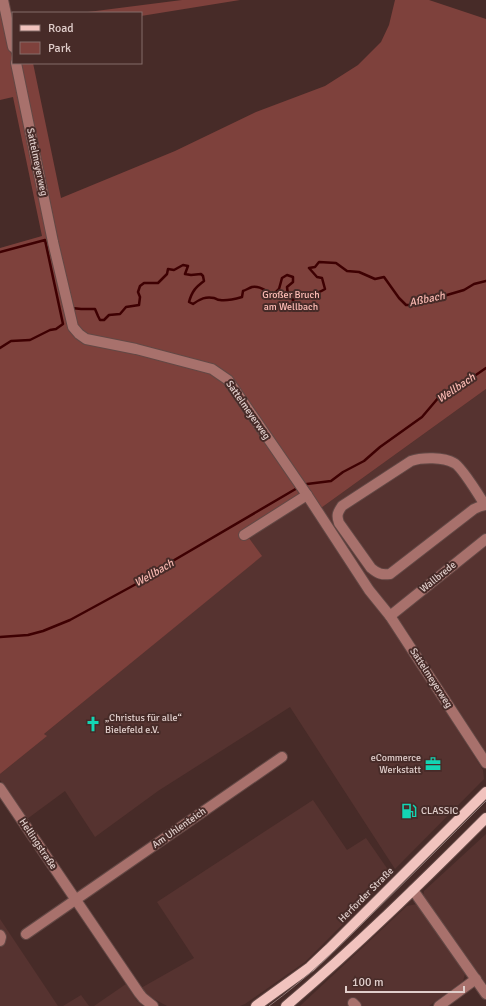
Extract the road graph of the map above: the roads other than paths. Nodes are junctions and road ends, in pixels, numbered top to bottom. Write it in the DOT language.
graph roads {
  1 [pos="3,0"];
  2 [pos="12,40"];
  3 [pos="16,64"];
  4 [pos="307,494"];
  5 [pos="486,505"];
  6 [pos="244,535"];
  7 [pos="486,538"];
  8 [pos="390,616"];
  9 [pos="282,757"];
  10 [pos="486,763"];
  11 [pos="0,788"];
  12 [pos="486,792"];
  13 [pos="486,818"];
  14 [pos="413,890"];
  15 [pos="76,900"];
  16 [pos="26,934"];
  17 [pos="0,935"];
  18 [pos="0,941"];
  19 [pos="476,979"];
  20 [pos="486,992"];
  21 [pos="153,1006"];
  22 [pos="256,1006"];
  23 [pos="286,1006"];
  24 [pos="439,1006"];
  1 -- 2 [label="street"];
  3 -- 4 [label="street, Sattelmeyerweg"];
  4 -- 6 [label="street"];
  4 -- 8 [label="street, Sattelmeyerweg"];
  5 -- 5 [label="street"];
  7 -- 8 [label="street, Wallbrede"];
  8 -- 10 [label="street, Sattelmeyerweg"];
  9 -- 15 [label="street, Am Uhlenteich"];
  11 -- 15 [label="street, Hellingstraße"];
  12 -- 22 [label="main road, Herforder Straße"];
  13 -- 14 [label="main road"];
  14 -- 19 [label="street"];
  14 -- 23 [label="main road"];
  15 -- 16 [label="street"];
  15 -- 21 [label="street, Hellingstraße"];
  17 -- 18 [label="street"];
  19 -- 20 [label="street"];
  19 -- 24 [label="street"];
}
